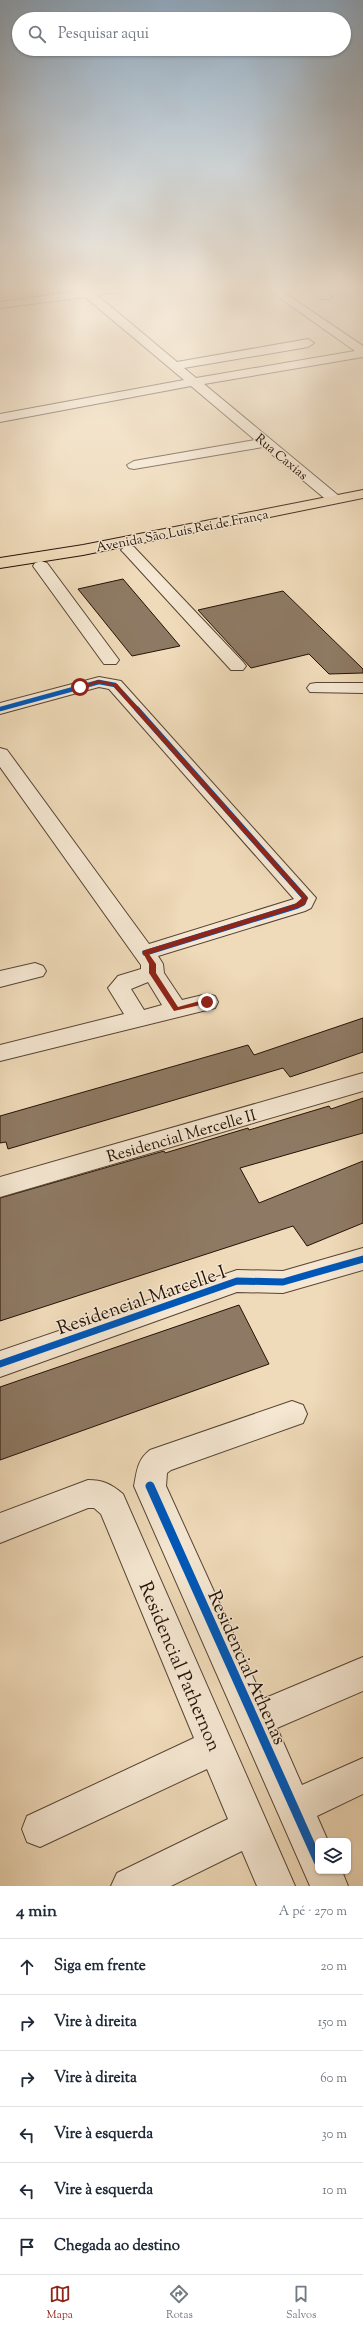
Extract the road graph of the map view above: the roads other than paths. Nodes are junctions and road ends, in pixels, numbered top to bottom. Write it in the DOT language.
graph roads {
  1 [pos="188,377"];
  2 [pos="222,377"];
  3 [pos="194,382"];
  4 [pos="0,418"];
  5 [pos="260,443"];
  6 [pos="134,466"];
  7 [pos="363,494"];
  8 [pos="334,499"];
  9 [pos="363,503"];
  10 [pos="129,550"];
  11 [pos="0,564"];
  12 [pos="41,566"];
  13 [pos="0,572"];
  14 [pos="110,660"];
  15 [pos="237,666"];
  16 [pos="316,688"];
  17 [pos="363,688"];
  18 [pos="0,709"];
  19 [pos="0,754"];
  20 [pos="149,963"];
  21 [pos="34,971"];
  22 [pos="0,980"];
  23 [pos="207,1002"];
  24 [pos="176,1009"];
  25 [pos="138,1019"];
  26 [pos="0,1053"];
  27 [pos="363,1082"];
  28 [pos="0,1187"];
  29 [pos="363,1259"];
  30 [pos="0,1364"];
  31 [pos="292,1414"];
  32 [pos="0,1528"];
  33 [pos="363,1674"];
  34 [pos="255,1720"];
  35 [pos="214,1747"];
  36 [pos="363,1776"];
  37 [pos="295,1807"];
  38 [pos="40,1828"];
  39 [pos="250,1828"];
  40 [pos="315,1854"];
  41 [pos="323,1874"];
  42 [pos="130,1886"];
  43 [pos="276,1886"];
  44 [pos="329,1886"];
  1 -- 3 [label="street, Rua Caxias"];
  2 -- 3 [label="street"];
  3 -- 4 [label="street"];
  3 -- 5 [label="street, Rua Caxias"];
  5 -- 6 [label="street"];
  5 -- 8 [label="street, Rua Caxias"];
  7 -- 8 [label="main road, Avenida São Luís Rei de França"];
  8 -- 11 [label="main road, Avenida São Luís Rei de França"];
  9 -- 10 [label="main road, Avenida São Luís Rei de França"];
  10 -- 12 [label="main road, Avenida São Luís Rei de França"];
  10 -- 15 [label="street"];
  12 -- 13 [label="main road, Avenida São Luís Rei de França"];
  12 -- 14 [label="street"];
  16 -- 17 [label="street"];
  18 -- 20 [label="street"];
  19 -- 20 [label="street"];
  20 -- 24 [label="street"];
  20 -- 25 [label="street"];
  21 -- 22 [label="street"];
  23 -- 24 [label="street"];
  24 -- 25 [label="street"];
  25 -- 26 [label="street"];
  27 -- 28 [label="street, Residencial Mercelle II"];
  29 -- 30 [label="street, Residencial Marcelle I"];
  31 -- 34 [label="street, Residencial Athenas"];
  32 -- 35 [label="street, Residencial Pathernon"];
  33 -- 34 [label="street"];
  34 -- 37 [label="street, Residencial Athenas"];
  35 -- 38 [label="street"];
  35 -- 39 [label="street, Residencial Pathernon"];
  36 -- 37 [label="street"];
  37 -- 40 [label="street, Residencial Athenas"];
  39 -- 42 [label="street"];
  39 -- 43 [label="street, Residencial Pathernon"];
  41 -- 44 [label="street"];
}
